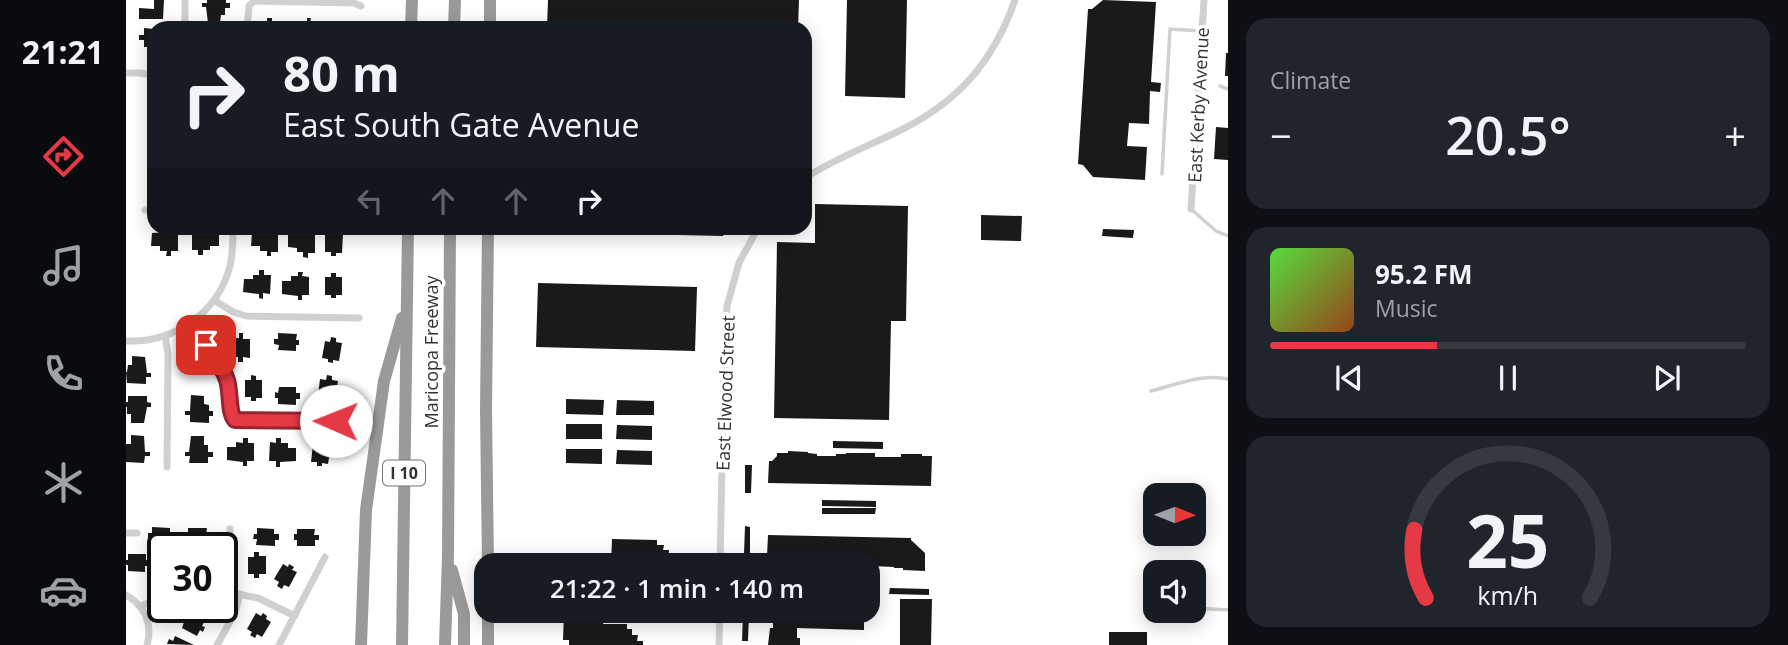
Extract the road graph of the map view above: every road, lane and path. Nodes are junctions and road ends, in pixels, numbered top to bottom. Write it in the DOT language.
graph roads {
  1 [pos="186,0"];
  2 [pos="412,0"];
  3 [pos="455,0"];
  4 [pos="491,0"];
  5 [pos="1015,0"];
  6 [pos="1204,0"];
  7 [pos="361,6"];
  8 [pos="185,21"];
  9 [pos="247,21"];
  10 [pos="411,21"];
  11 [pos="454,21"];
  12 [pos="490,21"];
  13 [pos="1202,31"];
  14 [pos="126,73"];
  15 [pos="147,74"];
  16 [pos="1220,86"];
  17 [pos="1228,89"];
  18 [pos="812,174"];
  19 [pos="1162,174"];
  20 [pos="1191,209"];
  21 [pos="233,235"];
  22 [pos="408,235"];
  23 [pos="450,235"];
  24 [pos="488,235"];
  25 [pos="754,235"];
  26 [pos="1228,236"];
  27 [pos="214,300"];
  28 [pos="407,300"];
  29 [pos="359,318"];
  30 [pos="190,323"];
  31 [pos="165,336"];
  32 [pos="126,341"];
  33 [pos="1228,379"];
  34 [pos="1151,391"];
  35 [pos="351,421"];
  36 [pos="167,467"];
  37 [pos="126,533"];
  38 [pos="137,533"];
  39 [pos="488,553"];
  40 [pos="720,553"];
  41 [pos="448,556"];
  42 [pos="325,557"];
  43 [pos="240,594"];
  44 [pos="126,595"];
  45 [pos="147,604"];
  46 [pos="141,606"];
  47 [pos="1206,609"];
  48 [pos="1228,610"];
  49 [pos="295,616"];
  50 [pos="488,623"];
  51 [pos="720,623"];
  52 [pos="147,645"];
  53 [pos="217,645"];
  54 [pos="279,645"];
  55 [pos="361,645"];
  56 [pos="402,645"];
  57 [pos="445,645"];
  58 [pos="464,645"];
  59 [pos="489,645"];
  60 [pos="719,645"];
  1 -- 8 [label="street"];
  2 -- 10 [label="highway"];
  3 -- 11 [label="highway"];
  4 -- 12 [label="highway"];
  5 -- 18 [label="street"];
  6 -- 13 [label="street, East Kerby Avenue"];
  7 -- 9 [label="street"];
  13 -- 19 [label="lane"];
  13 -- 20 [label="street, East Kerby Avenue"];
  14 -- 15 [label="street"];
  16 -- 17 [label="lane"];
  20 -- 26 [label="lane"];
  21 -- 27 [label="street"];
  22 -- 28 [label="highway, Maricopa Freeway / I 10"];
  23 -- 41 [label="highway, Maricopa Freeway / I 10"];
  24 -- 39 [label="highway"];
  25 -- 40 [label="street, East Elwood Street"];
  27 -- 29 [label="street"];
  27 -- 30 [label="street"];
  28 -- 55 [label="highway"];
  28 -- 56 [label="highway, Maricopa Freeway / I 10"];
  30 -- 31 [label="street"];
  30 -- 35 [label="street"];
  31 -- 32 [label="street"];
  31 -- 36 [label="street"];
  33 -- 34 [label="lane"];
  37 -- 38 [label="street"];
  41 -- 57 [label="highway, Maricopa Freeway / I 10"];
  41 -- 58 [label="highway"];
  42 -- 49 [label="street"];
  43 -- 49 [label="street"];
  43 -- 53 [label="street"];
  44 -- 46 [label="street"];
  45 -- 46 [label="street"];
  46 -- 52 [label="street"];
  47 -- 48 [label="lane"];
  49 -- 54 [label="street"];
  50 -- 59 [label="highway"];
  51 -- 60 [label="street"];
}
